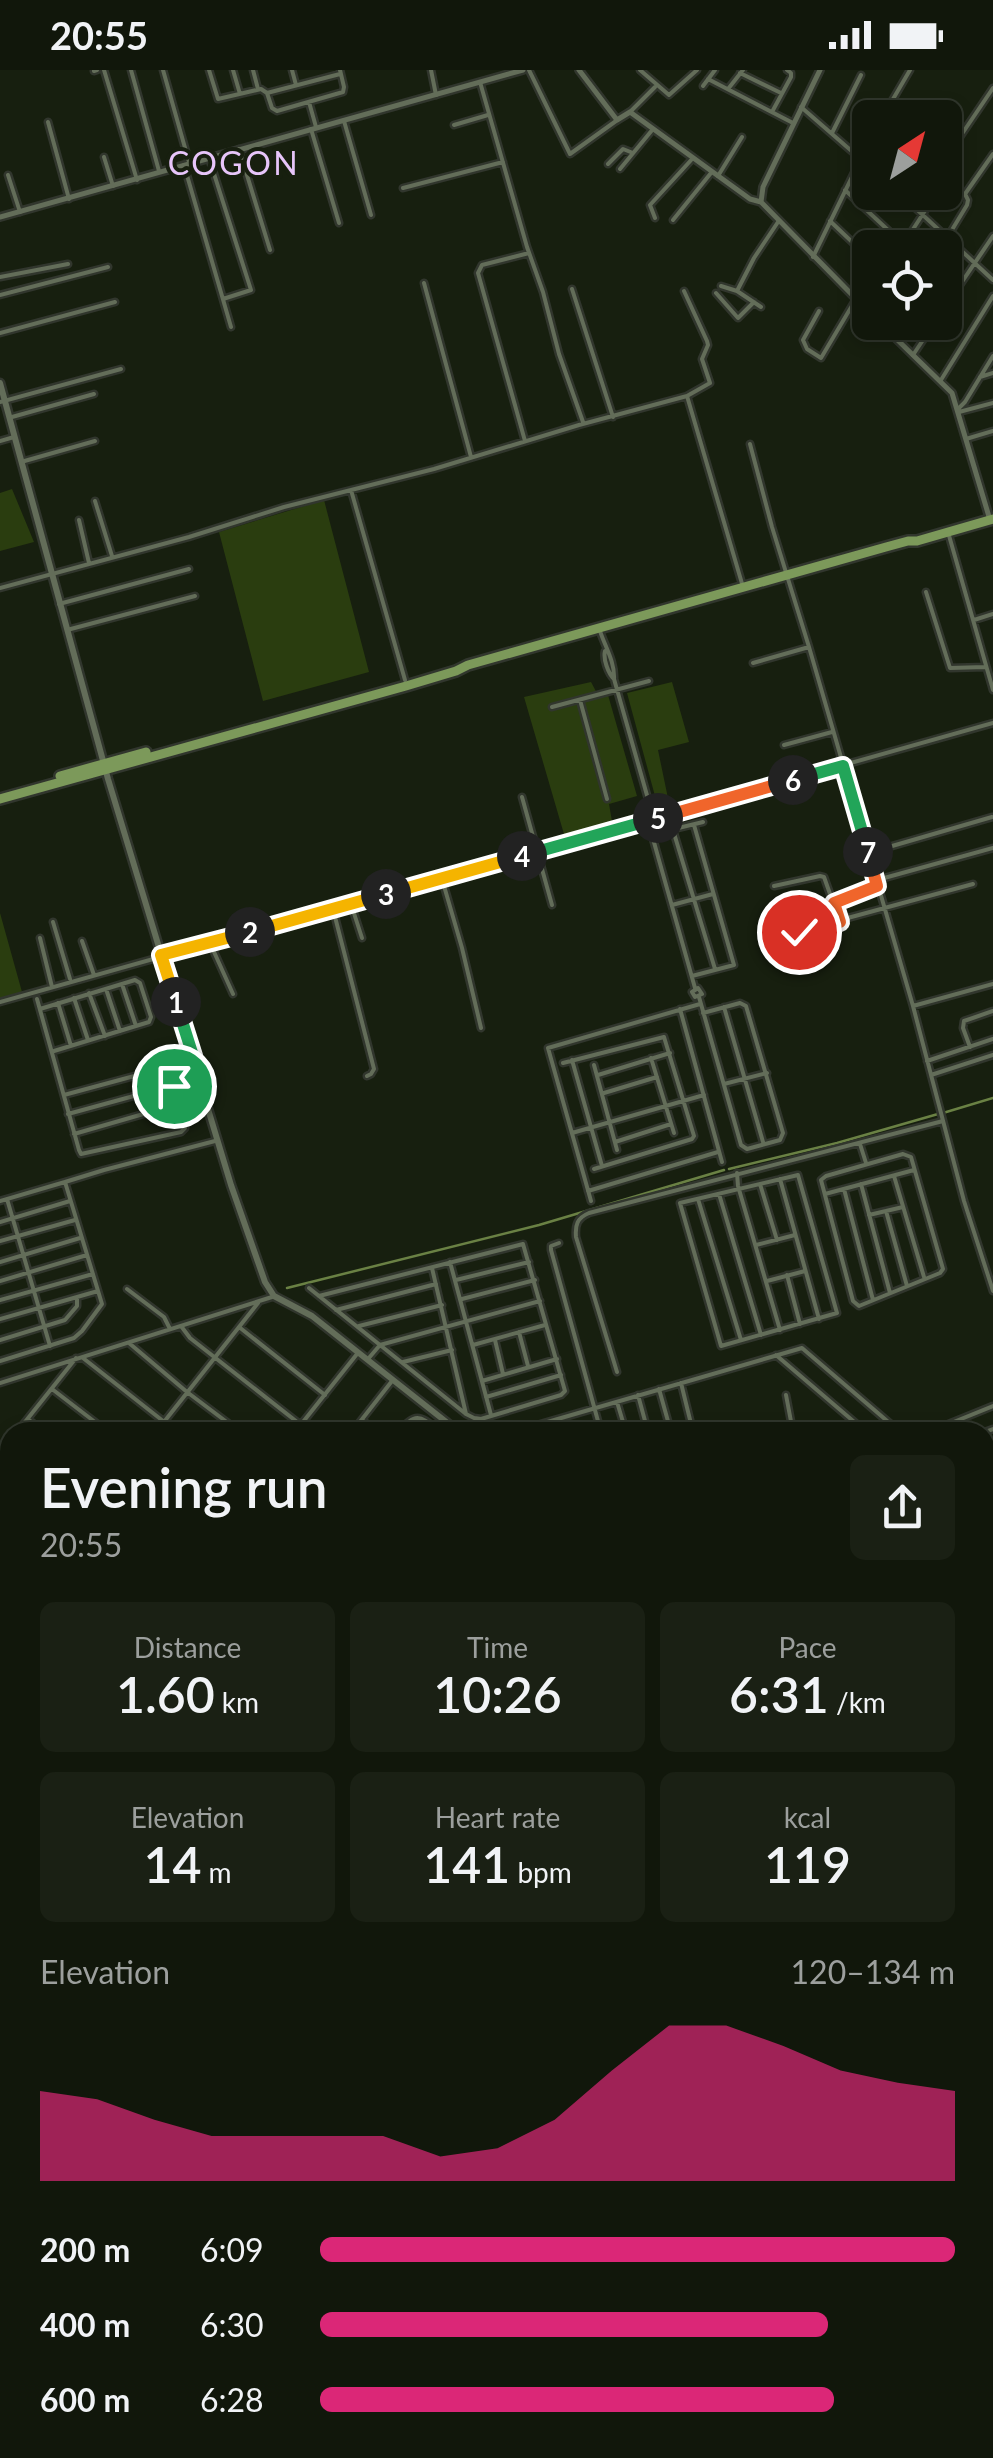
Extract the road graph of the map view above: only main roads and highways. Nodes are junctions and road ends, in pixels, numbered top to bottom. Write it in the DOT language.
graph roads {
  1 [pos="0,383"];
  2 [pos="2,401"];
  3 [pos="991,516"];
  4 [pos="908,541"];
  5 [pos="468,665"];
  6 [pos="387,688"];
  7 [pos="104,768"];
  8 [pos="0,796"];
  9 [pos="447,1422"];
  1 -- 2 [label="main road"];
  2 -- 7 [label="main road"];
  3 -- 4 [label="highway"];
  3 -- 4 [label="highway"];
  4 -- 5 [label="highway"];
  5 -- 6 [label="highway"];
  5 -- 6 [label="highway"];
  6 -- 7 [label="highway"];
  7 -- 8 [label="highway"];
  7 -- 9 [label="main road"];
}
